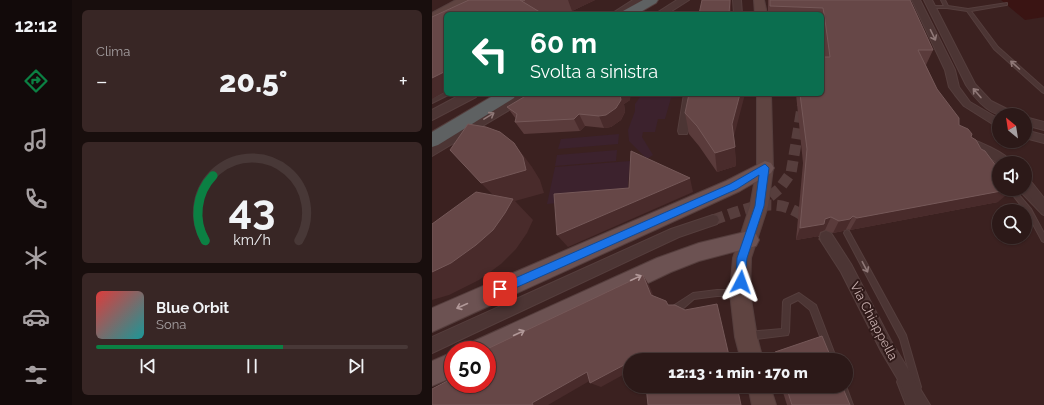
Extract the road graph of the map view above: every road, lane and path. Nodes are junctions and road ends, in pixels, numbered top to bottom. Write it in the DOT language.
graph roads {
  1 [pos="452,0"];
  2 [pos="464,0"];
  3 [pos="640,0"];
  4 [pos="652,0"];
  5 [pos="667,0"];
  6 [pos="684,0"];
  7 [pos="737,0"];
  8 [pos="748,0"];
  9 [pos="759,0"];
  10 [pos="916,0"];
  11 [pos="943,0"];
  12 [pos="929,3"];
  13 [pos="1006,4"];
  14 [pos="947,6"];
  15 [pos="432,10"];
  16 [pos="968,10"];
  17 [pos="619,12"];
  18 [pos="631,12"];
  19 [pos="646,12"];
  20 [pos="663,12"];
  21 [pos="738,12"];
  22 [pos="750,12"];
  23 [pos="761,12"];
  24 [pos="432,17"];
  25 [pos="1044,91"];
  26 [pos="444,95"];
  27 [pos="468,96"];
  28 [pos="487,96"];
  29 [pos="505,96"];
  30 [pos="524,96"];
  31 [pos="689,96"];
  32 [pos="764,96"];
  33 [pos="432,101"];
  34 [pos="996,108"];
  35 [pos="432,116"];
  36 [pos="992,119"];
  37 [pos="1032,123"];
  38 [pos="1044,126"];
  39 [pos="432,129"];
  40 [pos="683,131"];
  41 [pos="1032,136"];
  42 [pos="954,137"];
  43 [pos="1044,139"];
  44 [pos="432,140"];
  45 [pos="432,151"];
  46 [pos="995,156"];
  47 [pos="980,157"];
  48 [pos="992,164"];
  49 [pos="765,168"];
  50 [pos="1032,194"];
  51 [pos="1017,196"];
  52 [pos="1025,196"];
  53 [pos="1029,196"];
  54 [pos="1039,205"];
  55 [pos="1044,212"];
  56 [pos="713,220"];
  57 [pos="847,233"];
  58 [pos="826,237"];
  59 [pos="1044,239"];
  60 [pos="749,240"];
  61 [pos="740,293"];
  62 [pos="676,309"];
  63 [pos="432,320"];
  64 [pos="746,337"];
  65 [pos="496,344"];
  66 [pos="432,345"];
  67 [pos="750,353"];
  68 [pos="830,353"];
  69 [pos="444,368"];
  70 [pos="432,374"];
  71 [pos="761,393"];
  72 [pos="845,393"];
  73 [pos="918,404"];
  74 [pos="764,405"];
  75 [pos="849,405"];
  1 -- 15 [label="main road"];
  2 -- 24 [label="main road"];
  3 -- 17 [label="street"];
  4 -- 18 [label="highway"];
  5 -- 19 [label="highway"];
  6 -- 20 [label="street"];
  7 -- 21 [label="street"];
  8 -- 22 [label="main road"];
  9 -- 23 [label="main road"];
  10 -- 36 [label="street, one-way"];
  11 -- 14 [label="lane"];
  12 -- 14 [label="lane"];
  34 -- 12 [label="street, one-way"];
  13 -- 16 [label="lane"];
  14 -- 16 [label="lane"];
  25 -- 16 [label="lane, one-way"];
  26 -- 33 [label="lane"];
  27 -- 35 [label="street"];
  28 -- 39 [label="highway"];
  29 -- 44 [label="highway"];
  45 -- 30 [label="street, one-way"];
  31 -- 40 [label="street"];
  32 -- 49 [label="main road"];
  37 -- 38 [label="street"];
  41 -- 43 [label="street"];
  42 -- 46 [label="street"];
  47 -- 48 [label="lane"];
  49 -- 60 [label="main road"];
  49 -- 63 [label="main road, one-way"];
  50 -- 54 [label="street"];
  51 -- 59 [label="lane"];
  52 -- 54 [label="lane"];
  53 -- 54 [label="lane"];
  54 -- 55 [label="lane"];
  56 -- 66 [label="street"];
  57 -- 73 [label="lane, one-way"];
  58 -- 73 [label="street, Via Chiappella"];
  60 -- 61 [label="main road"];
  65 -- 60 [label="main road, one-way"];
  61 -- 62 [label="lane"];
  61 -- 64 [label="main road"];
  64 -- 67 [label="main road"];
  64 -- 68 [label="lane"];
  69 -- 70 [label="main road"];
  71 -- 74 [label="main road"];
  72 -- 75 [label="lane"];
}
